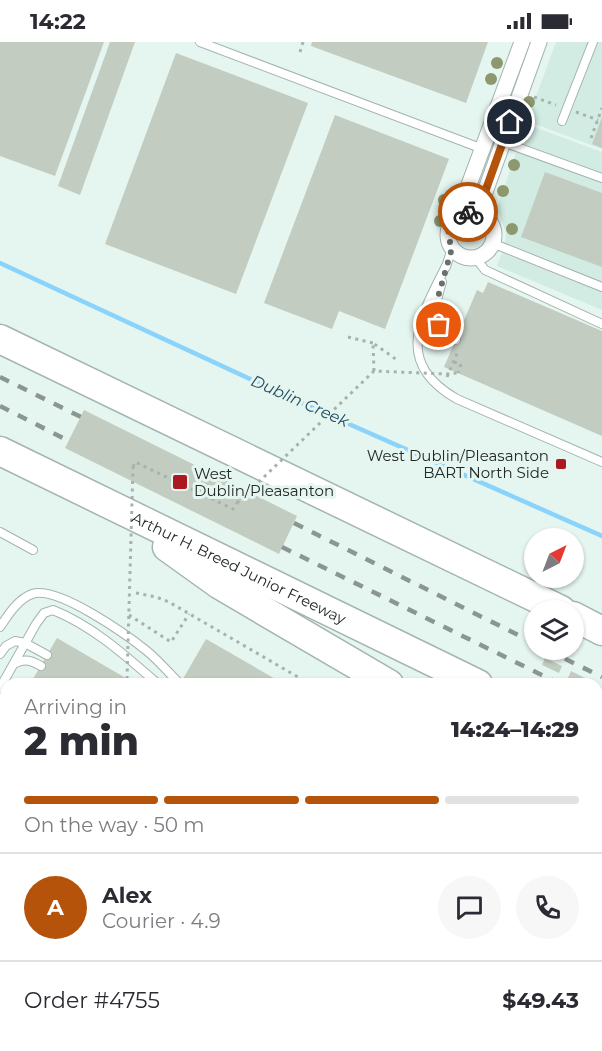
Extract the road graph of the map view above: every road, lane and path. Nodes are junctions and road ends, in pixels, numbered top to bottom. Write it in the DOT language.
graph roads {
  1 [pos="200,42"];
  2 [pos="303,42"];
  3 [pos="522,42"];
  4 [pos="539,42"];
  5 [pos="593,42"];
  6 [pos="300,52"];
  7 [pos="602,108"];
  8 [pos="562,121"];
  9 [pos="591,138"];
  10 [pos="503,142"];
  11 [pos="483,149"];
  12 [pos="602,178"];
  13 [pos="482,215"];
  14 [pos="457,217"];
  15 [pos="492,243"];
  16 [pos="452,248"];
  17 [pos="475,257"];
  18 [pos="447,264"];
  19 [pos="602,287"];
  20 [pos="602,324"];
  21 [pos="348,337"];
  22 [pos="0,339"];
  23 [pos="373,343"];
  24 [pos="454,344"];
  25 [pos="397,360"];
  26 [pos="454,362"];
  27 [pos="374,371"];
  28 [pos="444,382"];
  29 [pos="0,451"];
  30 [pos="602,462"];
  31 [pos="94,496"];
  32 [pos="0,532"];
  33 [pos="33,550"];
  34 [pos="136,593"];
  35 [pos="540,600"];
  36 [pos="189,614"];
  37 [pos="129,615"];
  38 [pos="584,621"];
  39 [pos="0,627"];
  40 [pos="602,630"];
  41 [pos="25,643"];
  42 [pos="0,654"];
  43 [pos="47,655"];
  44 [pos="14,664"];
  45 [pos="41,666"];
  46 [pos="6,678"];
  47 [pos="127,678"];
  48 [pos="151,678"];
  49 [pos="174,678"];
  50 [pos="300,678"];
  51 [pos="379,678"];
  52 [pos="466,678"];
  1 -- 11 [label="lane"];
  2 -- 6 [label="path"];
  3 -- 11 [label="street"];
  4 -- 10 [label="street"];
  5 -- 8 [label="lane"];
  7 -- 9 [label="path"];
  10 -- 12 [label="lane"];
  10 -- 13 [label="street"];
  11 -- 14 [label="street"];
  13 -- 14 [label="street"];
  13 -- 15 [label="street"];
  14 -- 16 [label="street"];
  15 -- 17 [label="street"];
  15 -- 19 [label="lane"];
  16 -- 17 [label="street"];
  16 -- 18 [label="lane"];
  17 -- 20 [label="lane"];
  18 -- 24 [label="lane"];
  18 -- 30 [label="lane"];
  21 -- 23 [label="path"];
  22 -- 35 [label="highway"];
  23 -- 25 [label="path"];
  23 -- 27 [label="path"];
  24 -- 26 [label="path"];
  26 -- 27 [label="path, bridge"];
  26 -- 28 [label="path"];
  27 -- 37 [label="path, bridge"];
  29 -- 31 [label="highway, Arthur H. Breed Junior Freeway"];
  31 -- 51 [label="highway"];
  31 -- 52 [label="highway, Arthur H. Breed Junior Freeway"];
  32 -- 33 [label="lane"];
  34 -- 36 [label="path"];
  36 -- 37 [label="path"];
  36 -- 50 [label="path"];
  37 -- 47 [label="path, bridge"];
  38 -- 40 [label="highway"];
  39 -- 49 [label="lane"];
  41 -- 42 [label="lane"];
  41 -- 43 [label="lane"];
  41 -- 44 [label="lane"];
  41 -- 48 [label="lane"];
  44 -- 45 [label="lane"];
  44 -- 46 [label="lane"];
}
